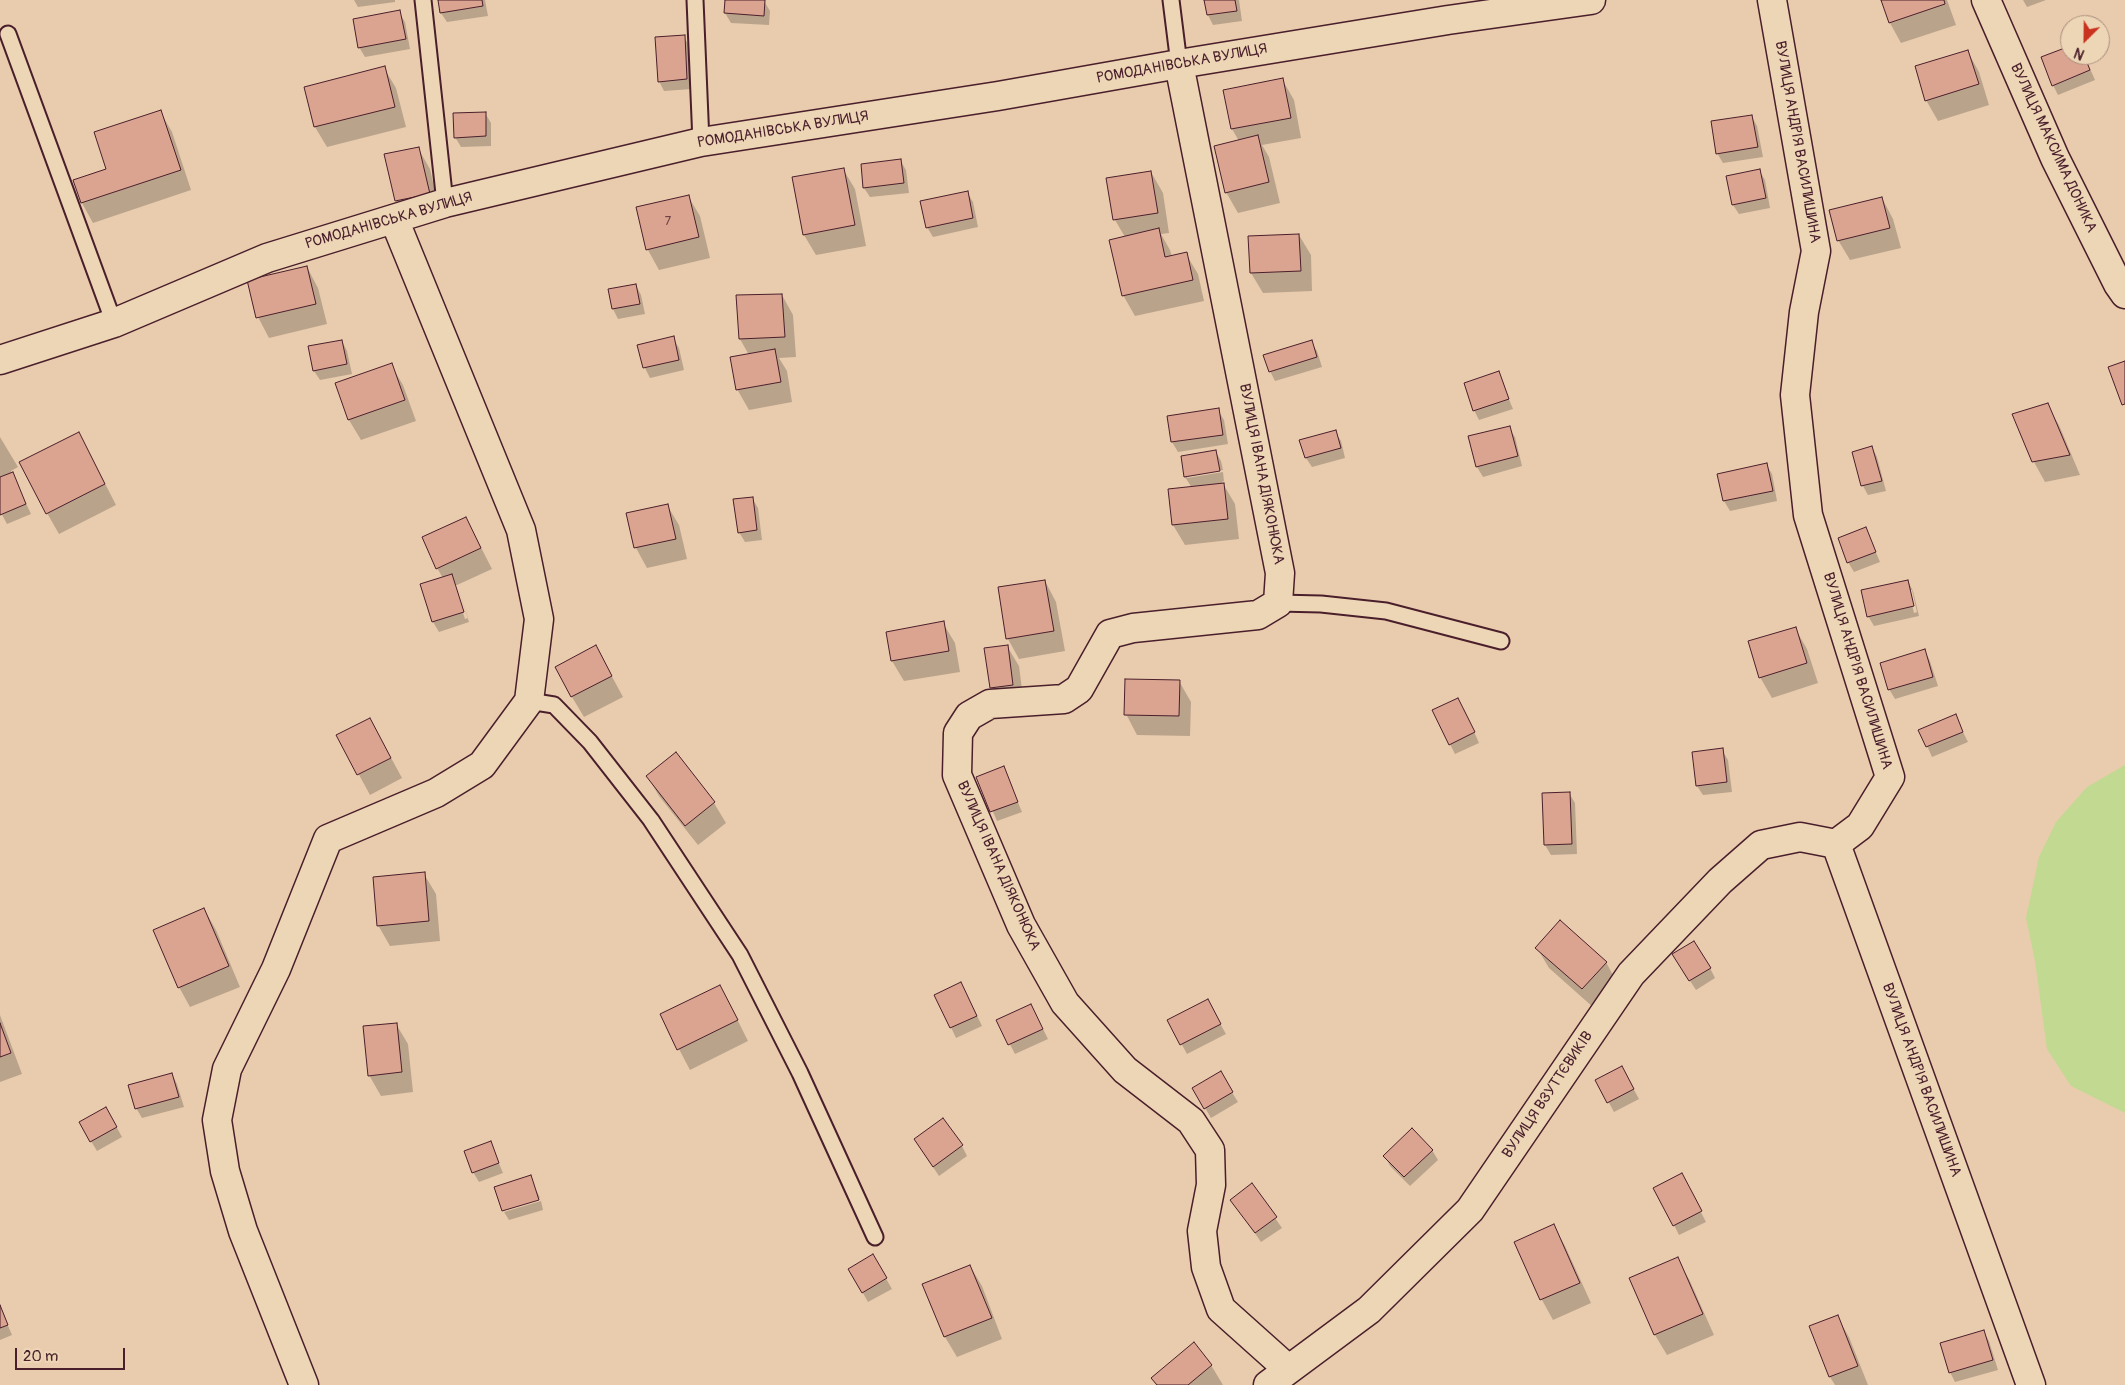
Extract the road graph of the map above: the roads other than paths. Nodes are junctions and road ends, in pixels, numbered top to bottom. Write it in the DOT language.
graph roads {
  1 [pos="423,0"];
  2 [pos="695,0"];
  3 [pos="1171,0"];
  4 [pos="1591,0"];
  5 [pos="1772,0"];
  6 [pos="1986,0"];
  7 [pos="8,34"];
  8 [pos="1179,64"];
  9 [pos="701,142"];
  10 [pos="445,203"];
  11 [pos="394,219"];
  12 [pos="2125,294"];
  13 [pos="114,323"];
  14 [pos="0,360"];
  15 [pos="1278,603"];
  16 [pos="1501,641"];
  17 [pos="529,701"];
  18 [pos="1836,844"];
  19 [pos="875,1237"];
  20 [pos="1278,1377"];
  21 [pos="304,1385"];
  22 [pos="2031,1385"];
  1 -- 10 [label="lane"];
  2 -- 9 [label="lane"];
  3 -- 8 [label="lane"];
  4 -- 8 [label="street, РОМОДАНІВСЬКА ВУЛИЦЯ"];
  5 -- 18 [label="street, ВУЛИЦЯ АНДРІЯ ВАСИЛИШИНА"];
  6 -- 12 [label="street, ВУЛИЦЯ МАКСИМА ДОНИКА"];
  7 -- 13 [label="lane"];
  8 -- 9 [label="street, РОМОДАНІВСЬКА ВУЛИЦЯ"];
  8 -- 15 [label="street, ВУЛИЦЯ ІВАНА ДІЯКОНЮКА"];
  9 -- 10 [label="street, РОМОДАНІВСЬКА ВУЛИЦЯ"];
  10 -- 11 [label="street, РОМОДАНІВСЬКА ВУЛИЦЯ"];
  11 -- 13 [label="street, РОМОДАНІВСЬКА ВУЛИЦЯ"];
  11 -- 17 [label="street"];
  13 -- 14 [label="street, РОМОДАНІВСЬКА ВУЛИЦЯ"];
  15 -- 16 [label="lane"];
  15 -- 20 [label="street, ВУЛИЦЯ ІВАНА ДІЯКОНЮКА"];
  17 -- 19 [label="lane"];
  17 -- 21 [label="street"];
  18 -- 20 [label="street, ВУЛИЦЯ ВЗУТТЄВИКІВ"];
  18 -- 22 [label="street, ВУЛИЦЯ АНДРІЯ ВАСИЛИШИНА"];
}
